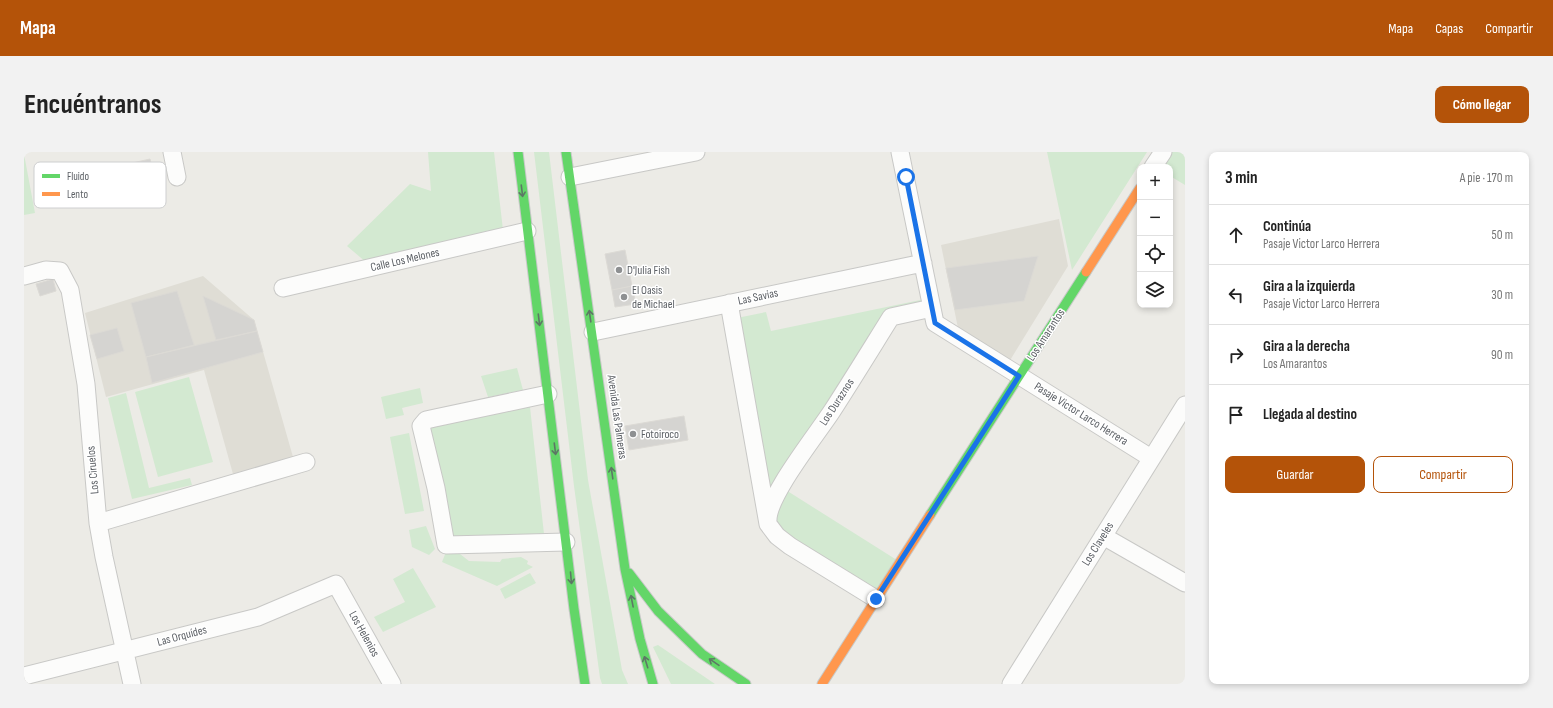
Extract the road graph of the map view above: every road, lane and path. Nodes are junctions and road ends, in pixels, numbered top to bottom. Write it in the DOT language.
graph roads {
  1 [pos="172,152"];
  2 [pos="518,152"];
  3 [pos="566,152"];
  4 [pos="696,152"];
  5 [pos="900,152"];
  6 [pos="1163,152"];
  7 [pos="1155,164"];
  8 [pos="177,176"];
  9 [pos="570,176"];
  10 [pos="1137,193"];
  11 [pos="527,231"];
  12 [pos="923,262"];
  13 [pos="24,276"];
  14 [pos="283,288"];
  15 [pos="729,303"];
  16 [pos="932,308"];
  17 [pos="592,332"];
  18 [pos="1019,376"];
  19 [pos="548,394"];
  20 [pos="1185,405"];
  21 [pos="1151,458"];
  22 [pos="306,462"];
  23 [pos="98,523"];
  24 [pos="768,524"];
  25 [pos="1103,536"];
  26 [pos="566,542"];
  27 [pos="625,569"];
  28 [pos="1185,583"];
  29 [pos="336,584"];
  30 [pos="876,599"];
  31 [pos="124,652"];
  32 [pos="24,676"];
  33 [pos="132,684"];
  34 [pos="392,684"];
  35 [pos="584,684"];
  36 [pos="653,684"];
  37 [pos="746,684"];
  38 [pos="822,684"];
  39 [pos="1011,684"];
  1 -- 8 [label="street"];
  2 -- 11 [label="main road, one-way"];
  3 -- 9 [label="main road, Avenida Las Palmeras"];
  4 -- 9 [label="street"];
  5 -- 12 [label="street, Pasaje Victor Larco Herrera"];
  6 -- 7 [label="street"];
  17 -- 9 [label="main road, Avenida Las Palmeras, one-way"];
  10 -- 18 [label="main road, Los Amarantos"];
  11 -- 14 [label="street, Calle Los Melones"];
  11 -- 19 [label="main road, one-way"];
  12 -- 15 [label="street, Las Savias"];
  12 -- 16 [label="street, Pasaje Victor Larco Herrera"];
  13 -- 23 [label="street, Los Ciruelos"];
  15 -- 17 [label="street, Las Savias"];
  15 -- 24 [label="street"];
  16 -- 18 [label="street, Pasaje Victor Larco Herrera"];
  16 -- 24 [label="street, Los Duraznos"];
  27 -- 17 [label="main road, Avenida Las Palmeras, one-way"];
  18 -- 21 [label="street, Pasaje Victor Larco Herrera"];
  18 -- 30 [label="main road, Los Amarantos"];
  19 -- 26 [label="main road, one-way"];
  19 -- 26 [label="street"];
  20 -- 21 [label="street, Los Claveles"];
  21 -- 25 [label="street, Los Claveles"];
  22 -- 23 [label="street"];
  23 -- 31 [label="street, Los Ciruelos"];
  24 -- 30 [label="street"];
  25 -- 28 [label="street"];
  25 -- 39 [label="street, Los Claveles"];
  26 -- 35 [label="main road, one-way"];
  36 -- 27 [label="main road, Avenida Las Palmeras, one-way"];
  37 -- 27 [label="main road, one-way"];
  29 -- 31 [label="street, Las Orquídes"];
  29 -- 34 [label="street, Los Helenios"];
  30 -- 38 [label="main road, Los Amarantos"];
  31 -- 32 [label="street, Las Orquídes"];
  31 -- 33 [label="street, Los Ciruelos"];
}
